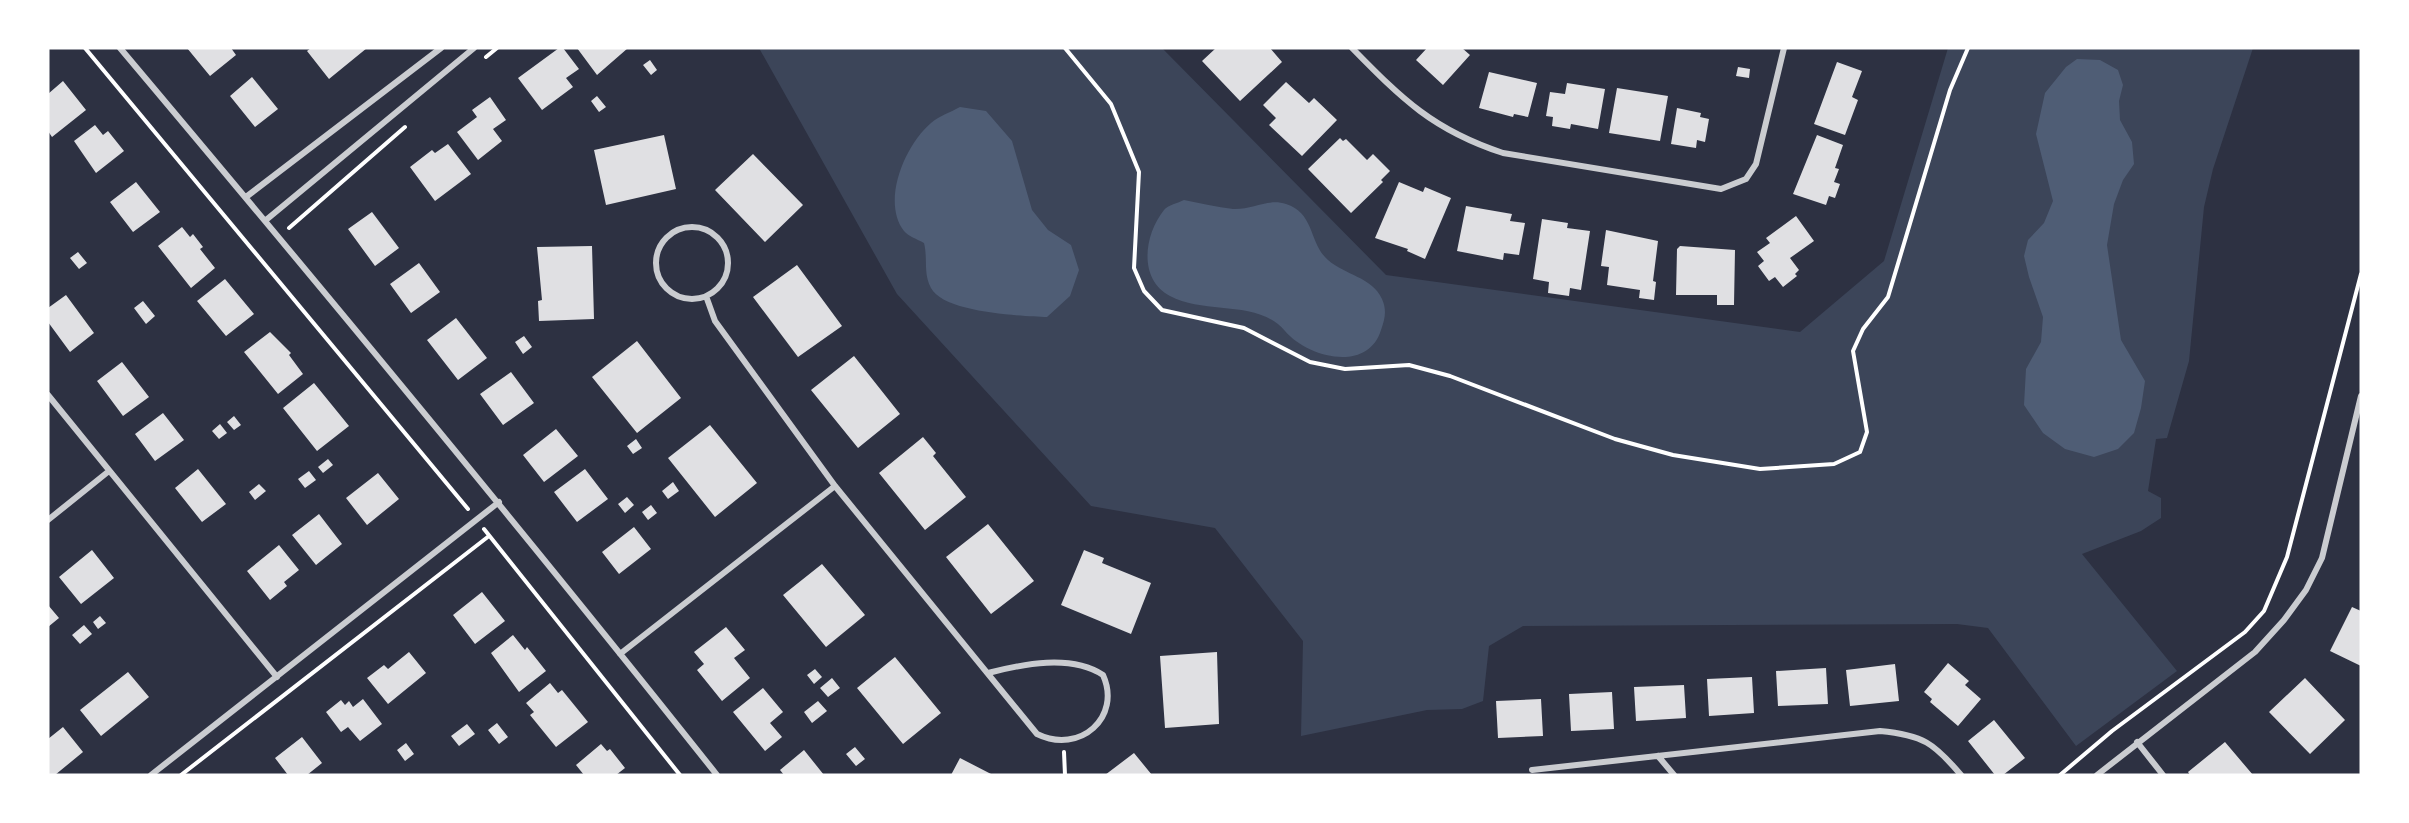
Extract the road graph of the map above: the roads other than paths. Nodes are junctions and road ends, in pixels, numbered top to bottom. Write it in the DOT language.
graph roads {
  1 [pos="120,48"];
  2 [pos="441,48"];
  3 [pos="474,48"];
  4 [pos="1352,48"];
  5 [pos="1784,48"];
  6 [pos="246,197"];
  7 [pos="266,220"];
  8 [pos="706,296"];
  9 [pos="48,395"];
  10 [pos="2361,396"];
  11 [pos="109,471"];
  12 [pos="835,486"];
  13 [pos="499,502"];
  14 [pos="48,520"];
  15 [pos="620,654"];
  16 [pos="988,673"];
  17 [pos="277,677"];
  18 [pos="2137,742"];
  19 [pos="1658,756"];
  20 [pos="1532,770"];
  21 [pos="151,775"];
  22 [pos="717,775"];
  23 [pos="1674,775"];
  24 [pos="1961,775"];
  25 [pos="2097,775"];
  26 [pos="2163,775"];
  1 -- 6 [label="street"];
  2 -- 6 [label="street"];
  3 -- 7 [label="street"];
  4 -- 5 [label="street"];
  6 -- 7 [label="street"];
  7 -- 13 [label="street"];
  8 -- 8 [label="street"];
  8 -- 12 [label="street"];
  9 -- 11 [label="street"];
  10 -- 18 [label="street"];
  11 -- 14 [label="street"];
  11 -- 17 [label="street"];
  12 -- 15 [label="street"];
  12 -- 16 [label="street"];
  13 -- 15 [label="street"];
  13 -- 17 [label="street"];
  15 -- 22 [label="street"];
  16 -- 16 [label="street"];
  17 -- 21 [label="street"];
  18 -- 25 [label="street"];
  18 -- 26 [label="street"];
  19 -- 20 [label="street"];
  19 -- 23 [label="street"];
  19 -- 24 [label="street"];
}
